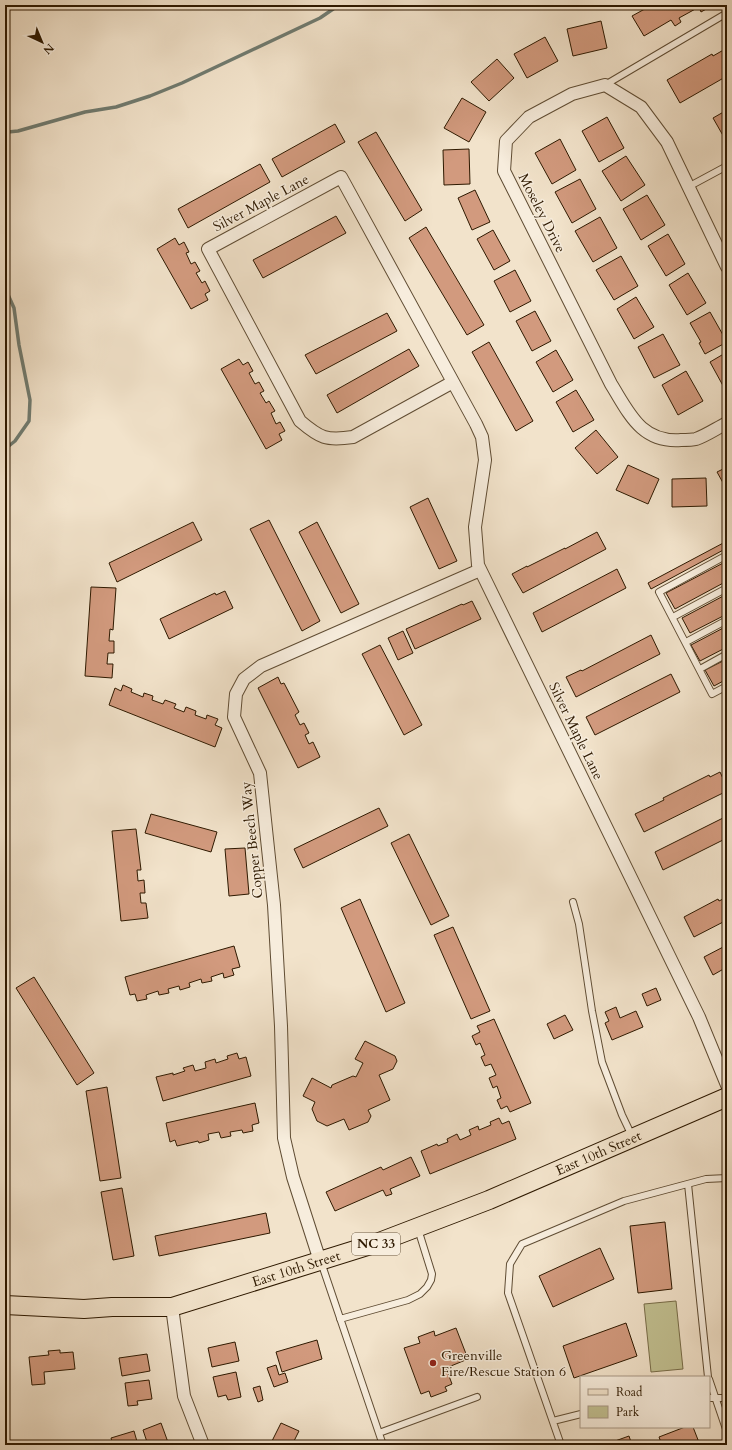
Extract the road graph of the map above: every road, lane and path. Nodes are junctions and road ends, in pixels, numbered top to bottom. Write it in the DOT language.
graph roads {
  1 [pos="727,13"];
  2 [pos="605,85"];
  3 [pos="727,166"];
  4 [pos="688,186"];
  5 [pos="727,267"];
  6 [pos="453,382"];
  7 [pos="727,423"];
  8 [pos="727,555"];
  9 [pos="480,570"];
  10 [pos="727,588"];
  11 [pos="672,617"];
  12 [pos="727,620"];
  13 [pos="686,642"];
  14 [pos="727,654"];
  15 [pos="700,669"];
  16 [pos="727,686"];
  17 [pos="573,902"];
  18 [pos="727,1085"];
  19 [pos="727,1097"];
  20 [pos="633,1138"];
  21 [pos="727,1178"];
  22 [pos="688,1184"];
  23 [pos="418,1227"];
  24 [pos="320,1261"];
  25 [pos="5,1305"];
  26 [pos="172,1307"];
  27 [pos="340,1319"];
  28 [pos="709,1376"];
  29 [pos="710,1385"];
  30 [pos="477,1397"];
  31 [pos="712,1398"];
  32 [pos="727,1398"];
  33 [pos="580,1414"];
  34 [pos="553,1421"];
  35 [pos="727,1432"];
  36 [pos="379,1433"];
  37 [pos="203,1445"];
  38 [pos="384,1445"];
  39 [pos="561,1445"];
  1 -- 2 [label="lane"];
  2 -- 4 [label="street"];
  2 -- 7 [label="street, Moseley Drive"];
  3 -- 4 [label="lane"];
  4 -- 5 [label="street"];
  6 -- 6 [label="street, Silver Maple Lane"];
  6 -- 9 [label="street, Silver Maple Lane"];
  8 -- 11 [label="lane"];
  9 -- 18 [label="street, Silver Maple Lane"];
  9 -- 24 [label="street, Copper Beech Way"];
  10 -- 11 [label="lane"];
  11 -- 13 [label="lane"];
  12 -- 13 [label="lane"];
  13 -- 15 [label="lane"];
  14 -- 15 [label="lane"];
  15 -- 16 [label="lane"];
  17 -- 20 [label="lane"];
  19 -- 20 [label="main road, East 10th Street / NC 33"];
  20 -- 23 [label="main road, East 10th Street / NC 33"];
  21 -- 22 [label="lane"];
  22 -- 28 [label="lane"];
  22 -- 34 [label="lane"];
  23 -- 24 [label="main road, East 10th Street / NC 33"];
  23 -- 27 [label="lane"];
  24 -- 26 [label="main road, East 10th Street / NC 33"];
  24 -- 27 [label="lane"];
  25 -- 26 [label="main road, East 10th Street / NC 33"];
  26 -- 37 [label="street"];
  27 -- 36 [label="lane"];
  29 -- 31 [label="lane"];
  30 -- 36 [label="lane"];
  31 -- 32 [label="lane"];
  31 -- 35 [label="lane"];
  33 -- 34 [label="lane"];
  34 -- 39 [label="lane"];
  36 -- 38 [label="lane"];
}
